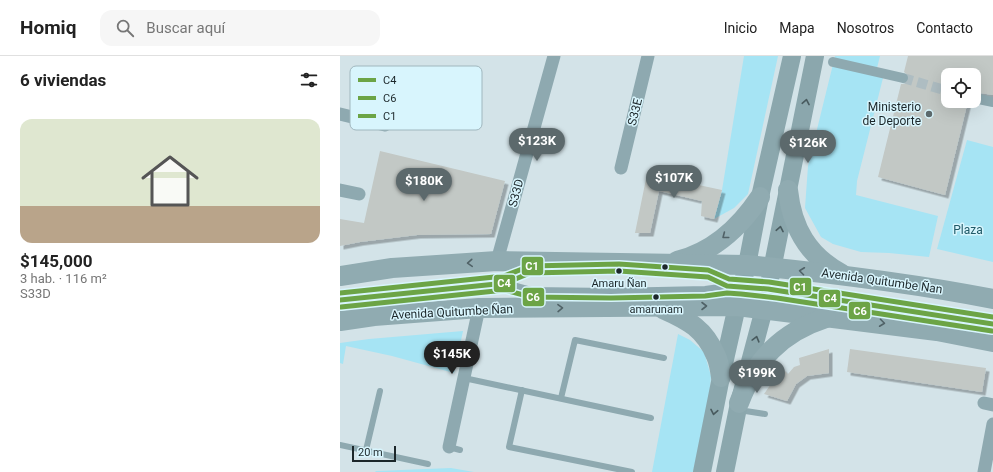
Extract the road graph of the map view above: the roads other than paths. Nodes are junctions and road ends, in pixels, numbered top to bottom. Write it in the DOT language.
graph roads {
  1 [pos="554,56"];
  2 [pos="648,56"];
  3 [pos="792,56"];
  4 [pos="815,56"];
  5 [pos="834,62"];
  6 [pos="903,78"];
  7 [pos="981,99"];
  8 [pos="993,102"];
  9 [pos="340,114"];
  10 [pos="350,116"];
  11 [pos="621,168"];
  12 [pos="340,190"];
  13 [pos="788,190"];
  14 [pos="358,194"];
  15 [pos="760,197"];
  16 [pos="497,261"];
  17 [pos="665,265"];
  18 [pos="747,265"];
  19 [pos="773,268"];
  20 [pos="340,276"];
  21 [pos="848,277"];
  22 [pos="506,282"];
  23 [pos="734,286"];
  24 [pos="768,289"];
  25 [pos="993,299"];
  26 [pos="340,300"];
  27 [pos="656,306"];
  28 [pos="737,306"];
  29 [pos="479,308"];
  30 [pos="764,309"];
  31 [pos="830,317"];
  32 [pos="340,321"];
  33 [pos="993,324"];
  34 [pos="993,342"];
  35 [pos="664,358"];
  36 [pos="721,377"];
  37 [pos="464,378"];
  38 [pos="522,390"];
  39 [pos="380,392"];
  40 [pos="561,398"];
  41 [pos="738,406"];
  42 [pos="765,414"];
  43 [pos="651,418"];
  44 [pos="993,424"];
  45 [pos="340,445"];
  46 [pos="455,448"];
  47 [pos="366,450"];
  48 [pos="428,464"];
  49 [pos="632,472"];
  50 [pos="702,472"];
  51 [pos="725,472"];
  52 [pos="984,472"];
  1 -- 16 [label="street, S33D"];
  2 -- 11 [label="street, S33E"];
  3 -- 15 [label="main road"];
  13 -- 4 [label="main road, one-way"];
  5 -- 6 [label="street"];
  7 -- 8 [label="street"];
  9 -- 10 [label="street"];
  12 -- 14 [label="street"];
  19 -- 13 [label="main road, one-way"];
  13 -- 21 [label="main road"];
  15 -- 17 [label="main road, one-way"];
  15 -- 18 [label="main road"];
  16 -- 17 [label="main road, Avenida Quitumbe Ñan"];
  16 -- 20 [label="main road, Avenida Quitumbe Ñan, one-way"];
  17 -- 18 [label="main road, Avenida Quitumbe Ñan"];
  18 -- 19 [label="main road, Avenida Quitumbe Ñan"];
  18 -- 23 [label="main road"];
  21 -- 19 [label="main road, Avenida Quitumbe Ñan, one-way"];
  19 -- 24 [label="main road"];
  21 -- 25 [label="main road, Avenida Quitumbe Ñan"];
  22 -- 23 [label="lane"];
  22 -- 23 [label="lane"];
  22 -- 26 [label="lane"];
  23 -- 24 [label="lane"];
  23 -- 28 [label="main road"];
  24 -- 30 [label="main road"];
  24 -- 33 [label="lane"];
  27 -- 28 [label="main road, Avenida Quitumbe Ñan, one-way"];
  29 -- 27 [label="main road, Avenida Quitumbe Ñan, one-way"];
  27 -- 36 [label="main road"];
  28 -- 30 [label="main road, Avenida Quitumbe Ñan"];
  28 -- 36 [label="main road"];
  29 -- 32 [label="main road, Avenida Quitumbe Ñan"];
  29 -- 37 [label="street"];
  30 -- 31 [label="main road, Avenida Quitumbe Ñan"];
  41 -- 30 [label="main road, one-way"];
  31 -- 34 [label="main road, Avenida Quitumbe Ñan, one-way"];
  31 -- 41 [label="main road"];
  35 -- 40 [label="lane"];
  36 -- 50 [label="main road, one-way"];
  37 -- 38 [label="lane"];
  37 -- 46 [label="street"];
  38 -- 40 [label="lane"];
  38 -- 49 [label="lane"];
  39 -- 47 [label="lane"];
  40 -- 43 [label="lane"];
  41 -- 42 [label="lane"];
  41 -- 51 [label="main road"];
  44 -- 52 [label="street"];
  45 -- 47 [label="lane"];
  47 -- 48 [label="lane"];
}
